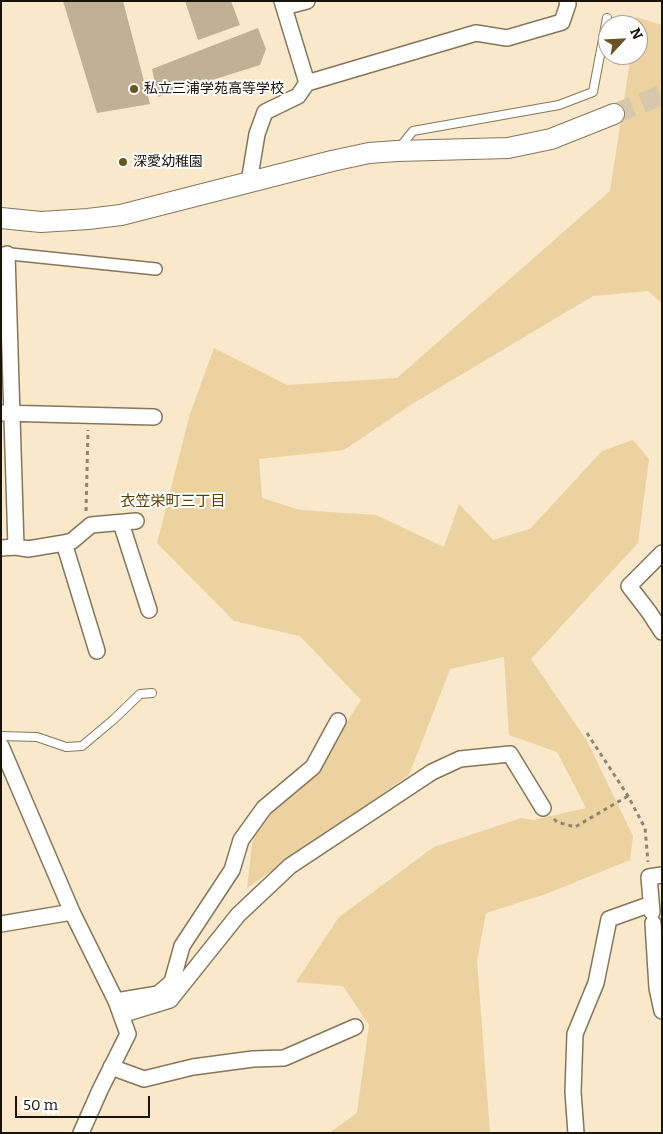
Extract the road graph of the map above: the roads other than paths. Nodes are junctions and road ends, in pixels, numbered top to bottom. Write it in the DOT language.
graph roads {
  1 [pos="308,1"];
  2 [pos="567,1"];
  3 [pos="283,4"];
  4 [pos="598,65"];
  5 [pos="307,83"];
  6 [pos="614,114"];
  7 [pos="397,151"];
  8 [pos="249,182"];
  9 [pos="1,218"];
  10 [pos="4,254"];
  11 [pos="156,269"];
  12 [pos="7,413"];
  13 [pos="154,417"];
  14 [pos="64,543"];
  15 [pos="9,548"];
  16 [pos="662,552"];
  17 [pos="149,610"];
  18 [pos="662,632"];
  19 [pos="98,651"];
  20 [pos="152,693"];
  21 [pos="338,721"];
  22 [pos="2,746"];
  23 [pos="543,808"];
  24 [pos="656,876"];
  25 [pos="650,904"];
  26 [pos="72,912"];
  27 [pos="657,923"];
  28 [pos="1,924"];
  29 [pos="660,988"];
  30 [pos="118,1008"];
  31 [pos="662,1010"];
  32 [pos="355,1027"];
  33 [pos="112,1067"];
  34 [pos="81,1133"];
  35 [pos="576,1133"];
  1 -- 3 [label="street"];
  2 -- 5 [label="street"];
  3 -- 5 [label="street"];
  4 -- 7 [label="lane"];
  5 -- 8 [label="street"];
  6 -- 7 [label="street"];
  7 -- 8 [label="street"];
  8 -- 9 [label="street"];
  10 -- 11 [label="street"];
  10 -- 12 [label="street"];
  12 -- 13 [label="street"];
  12 -- 15 [label="street"];
  14 -- 15 [label="street"];
  14 -- 17 [label="street"];
  14 -- 19 [label="street"];
  16 -- 18 [label="street"];
  20 -- 22 [label="lane"];
  21 -- 30 [label="street"];
  22 -- 26 [label="street"];
  23 -- 30 [label="street"];
  24 -- 25 [label="street"];
  25 -- 27 [label="street"];
  25 -- 35 [label="street"];
  26 -- 28 [label="street"];
  26 -- 30 [label="street"];
  27 -- 29 [label="street"];
  29 -- 31 [label="street"];
  30 -- 33 [label="street"];
  32 -- 33 [label="street"];
  33 -- 34 [label="street"];
}
